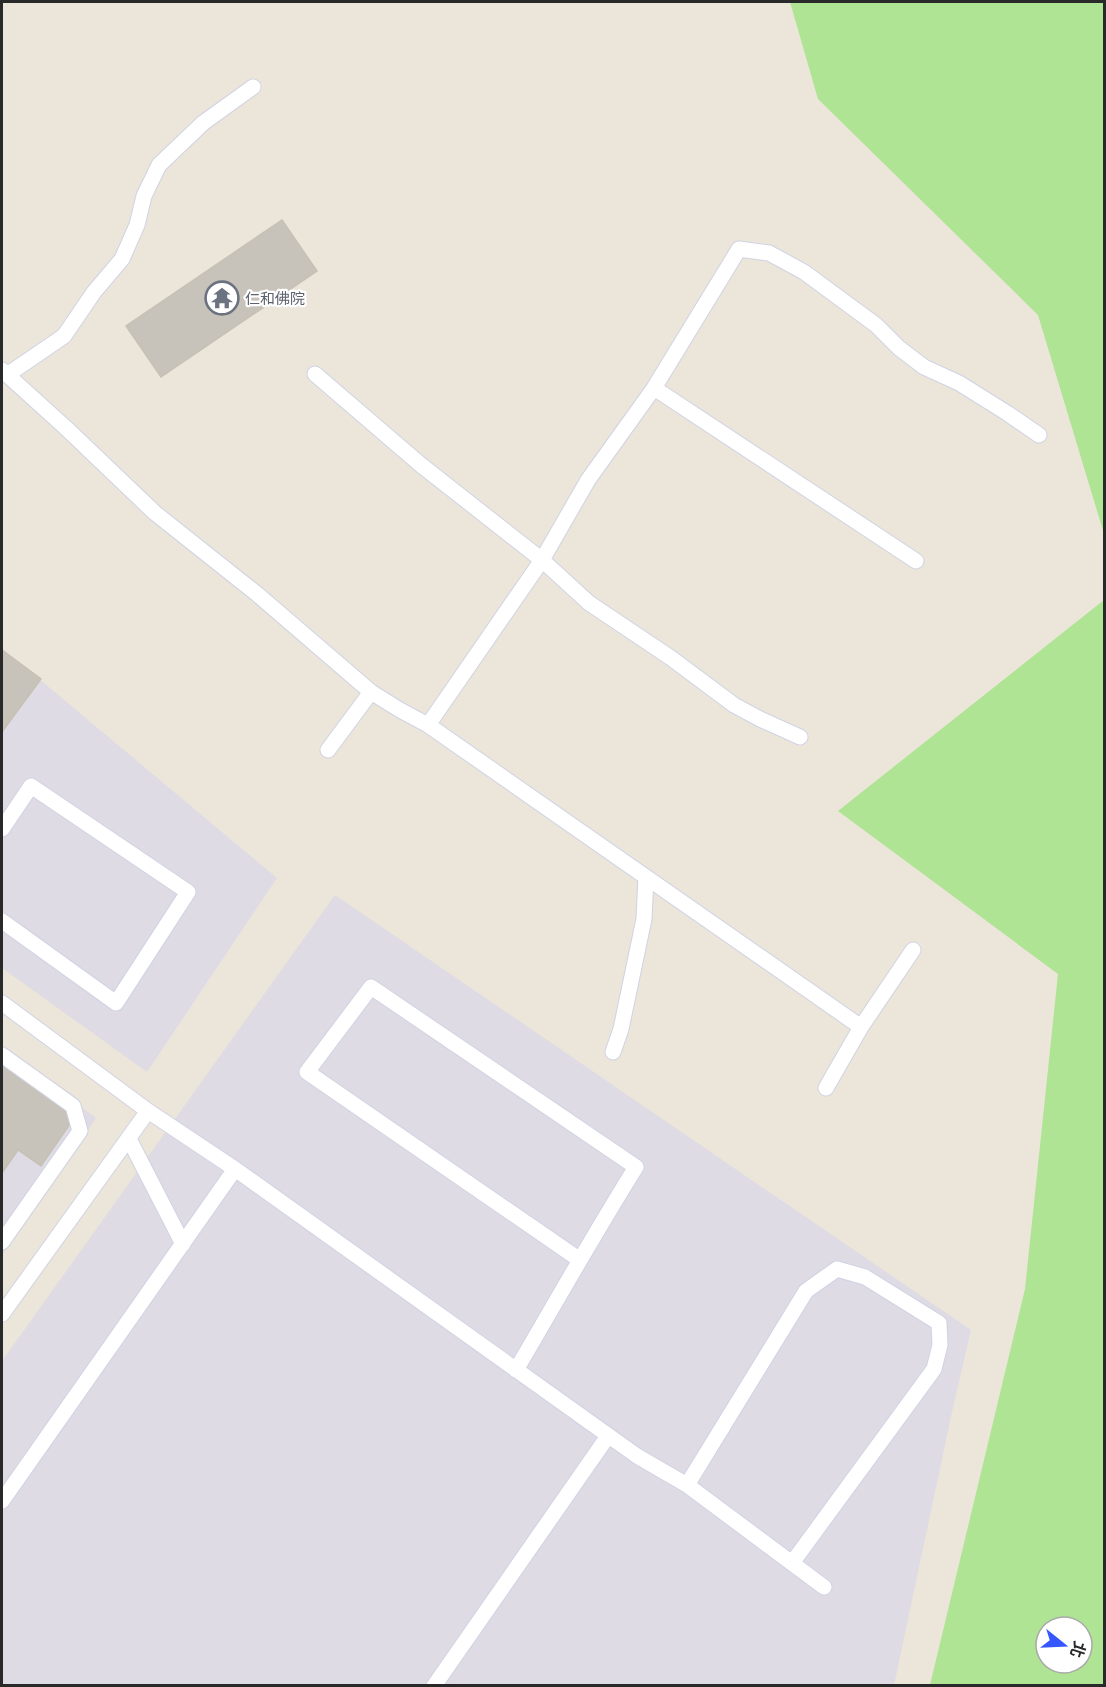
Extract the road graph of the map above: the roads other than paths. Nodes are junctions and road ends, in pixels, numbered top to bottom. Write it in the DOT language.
graph roads {
  1 [pos="253,87"];
  2 [pos="4,373"];
  3 [pos="315,374"];
  4 [pos="654,388"];
  5 [pos="1039,435"];
  6 [pos="542,560"];
  7 [pos="916,561"];
  8 [pos="371,692"];
  9 [pos="428,725"];
  10 [pos="800,737"];
  11 [pos="328,750"];
  12 [pos="2,830"];
  13 [pos="646,877"];
  14 [pos="2,921"];
  15 [pos="913,950"];
  16 [pos="2,1003"];
  17 [pos="861,1027"];
  18 [pos="613,1052"];
  19 [pos="2,1055"];
  20 [pos="826,1088"];
  21 [pos="148,1111"];
  22 [pos="129,1139"];
  23 [pos="235,1169"];
  24 [pos="2,1242"];
  25 [pos="183,1244"];
  26 [pos="580,1260"];
  27 [pos="2,1314"];
  28 [pos="516,1370"];
  29 [pos="608,1436"];
  30 [pos="687,1485"];
  31 [pos="2,1501"];
  32 [pos="792,1563"];
  33 [pos="824,1587"];
  34 [pos="434,1686"];
  1 -- 2 [label="lane"];
  2 -- 8 [label="lane"];
  3 -- 6 [label="lane"];
  4 -- 5 [label="lane"];
  4 -- 6 [label="lane"];
  4 -- 7 [label="lane"];
  6 -- 9 [label="lane"];
  6 -- 10 [label="lane"];
  8 -- 9 [label="lane"];
  8 -- 11 [label="lane"];
  9 -- 13 [label="lane"];
  12 -- 14 [label="lane"];
  13 -- 17 [label="lane"];
  13 -- 18 [label="lane"];
  15 -- 17 [label="lane"];
  16 -- 21 [label="lane"];
  17 -- 20 [label="lane"];
  19 -- 24 [label="lane"];
  21 -- 22 [label="lane"];
  21 -- 23 [label="lane"];
  22 -- 25 [label="lane"];
  22 -- 27 [label="lane"];
  23 -- 25 [label="lane"];
  23 -- 28 [label="lane"];
  25 -- 31 [label="lane"];
  26 -- 26 [label="lane"];
  26 -- 28 [label="lane"];
  28 -- 29 [label="lane"];
  29 -- 30 [label="lane"];
  29 -- 34 [label="lane"];
  30 -- 32 [label="lane"];
  30 -- 32 [label="lane"];
  32 -- 33 [label="lane"];
}
